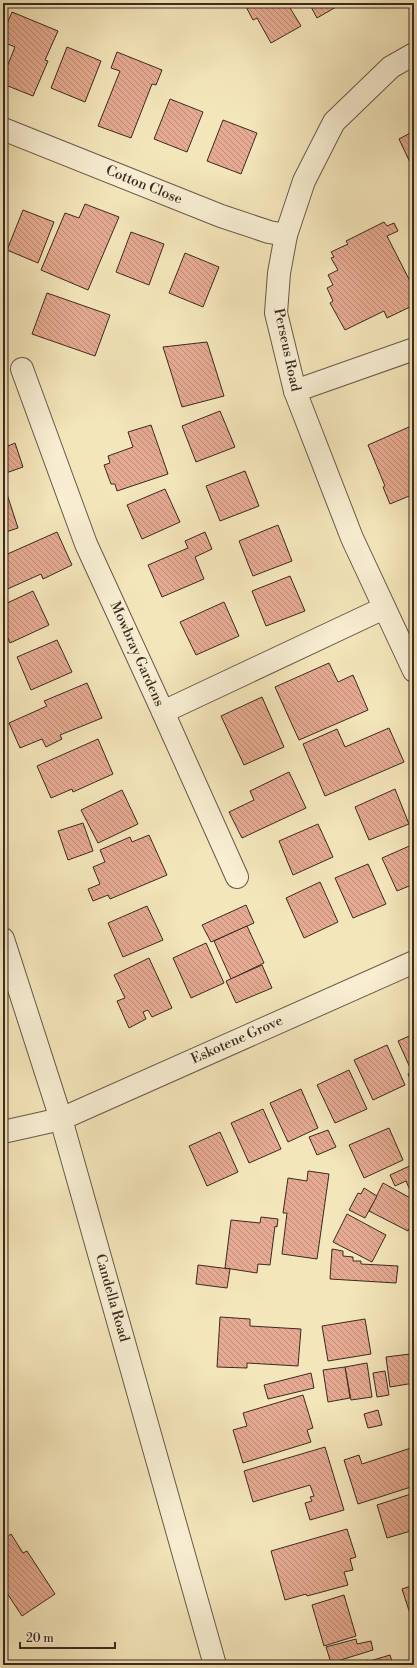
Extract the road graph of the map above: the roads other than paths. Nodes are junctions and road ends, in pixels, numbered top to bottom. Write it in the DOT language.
graph roads {
  1 [pos="414,54"];
  2 [pos="3,129"];
  3 [pos="286,235"];
  4 [pos="414,348"];
  5 [pos="22,369"];
  6 [pos="295,391"];
  7 [pos="384,608"];
  8 [pos="414,671"];
  9 [pos="163,712"];
  10 [pos="237,877"];
  11 [pos="3,938"];
  12 [pos="414,962"];
  13 [pos="61,1119"];
  14 [pos="3,1132"];
  15 [pos="215,1663"];
  1 -- 3 [label="street, Perseus Road"];
  2 -- 3 [label="street, Cotton Close"];
  3 -- 6 [label="street, Perseus Road"];
  4 -- 6 [label="street"];
  5 -- 9 [label="street, Mowbray Gardens"];
  6 -- 7 [label="street, Perseus Road"];
  7 -- 8 [label="street, Perseus Road"];
  7 -- 9 [label="street, Mowbray Gardens"];
  9 -- 10 [label="street"];
  11 -- 13 [label="street, Candella Road"];
  12 -- 13 [label="street, Eskotene Grove"];
  13 -- 14 [label="street, Eskotene Grove"];
  13 -- 15 [label="street, Candella Road"];
}
